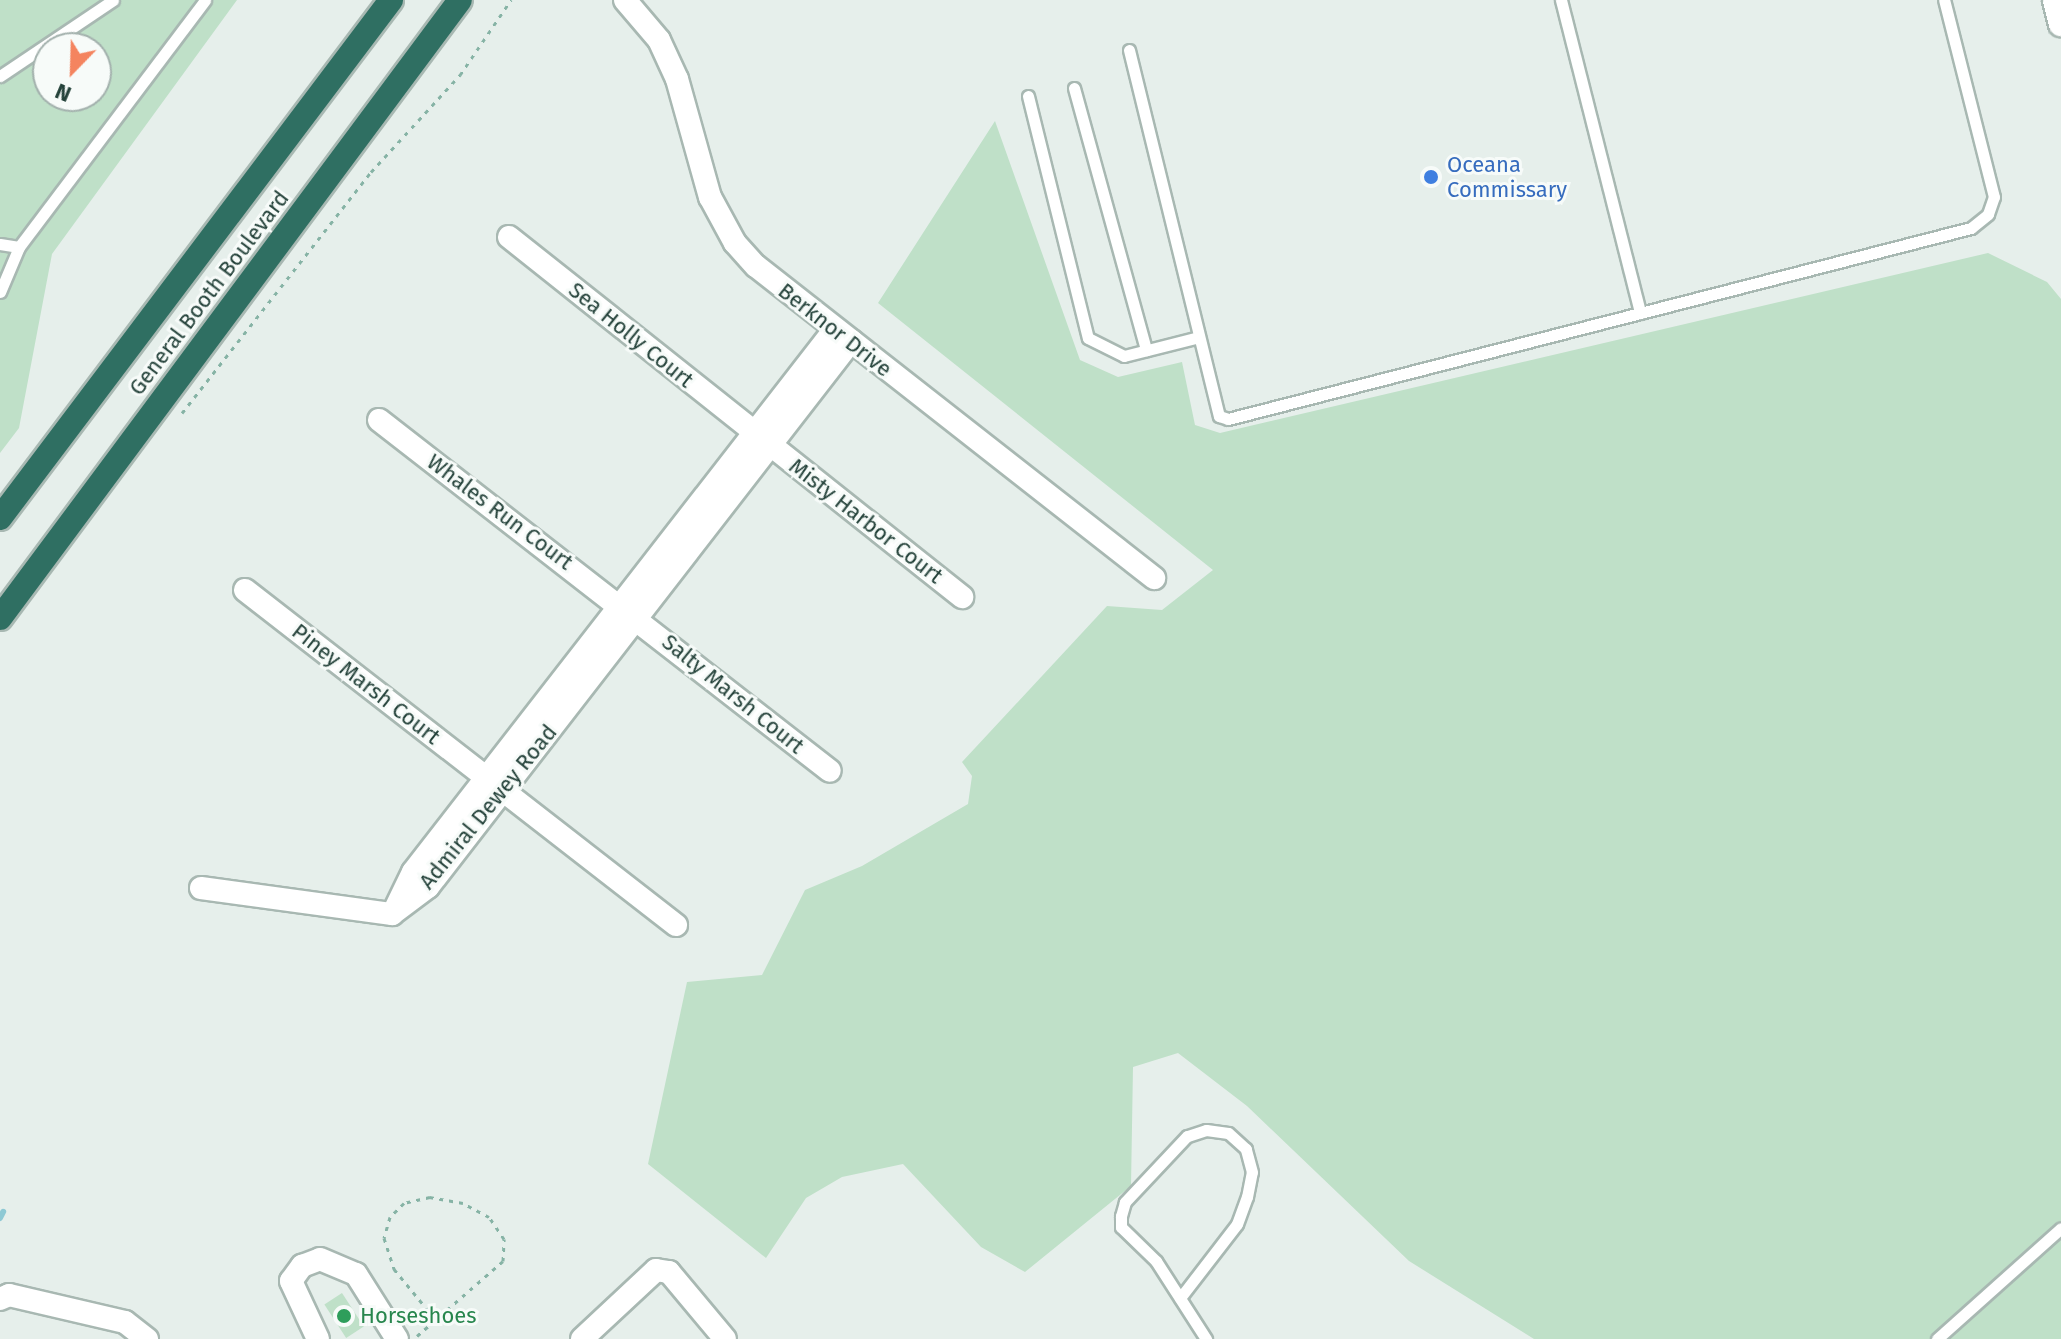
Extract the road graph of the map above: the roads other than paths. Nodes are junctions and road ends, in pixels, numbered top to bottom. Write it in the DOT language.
graph roads {
  1 [pos="113,0"];
  2 [pos="205,0"];
  3 [pos="391,0"];
  4 [pos="460,0"];
  5 [pos="625,0"];
  6 [pos="1561,0"];
  7 [pos="1944,0"];
  8 [pos="2055,0"];
  9 [pos="2061,24"];
  10 [pos="1129,50"];
  11 [pos="0,76"];
  12 [pos="1074,88"];
  13 [pos="1028,96"];
  14 [pos="509,237"];
  15 [pos="0,244"];
  16 [pos="19,247"];
  17 [pos="0,292"];
  18 [pos="1640,313"];
  19 [pos="843,335"];
  20 [pos="1199,337"];
  21 [pos="1146,350"];
  22 [pos="379,420"];
  23 [pos="761,440"];
  24 [pos="0,518"];
  25 [pos="1154,578"];
  26 [pos="245,590"];
  27 [pos="962,597"];
  28 [pos="629,610"];
  29 [pos="0,618"];
  30 [pos="830,771"];
  31 [pos="494,784"];
  32 [pos="201,888"];
  33 [pos="676,925"];
  34 [pos="2061,1228"];
  35 [pos="1180,1298"];
  36 [pos="0,1299"];
  37 [pos="717,1336"];
  38 [pos="147,1339"];
  39 [pos="318,1339"];
  40 [pos="397,1339"];
  41 [pos="582,1339"];
  42 [pos="1206,1339"];
  43 [pos="1937,1339"];
  1 -- 11 [label="lane"];
  2 -- 16 [label="lane"];
  3 -- 24 [label="highway, General Booth Boulevard"];
  4 -- 29 [label="highway, General Booth Boulevard"];
  5 -- 19 [label="street, Berknor Drive"];
  6 -- 18 [label="lane"];
  7 -- 18 [label="lane"];
  8 -- 9 [label="main road"];
  10 -- 20 [label="lane"];
  12 -- 21 [label="lane"];
  13 -- 21 [label="lane"];
  14 -- 23 [label="street, Sea Holly Court"];
  15 -- 16 [label="lane"];
  16 -- 17 [label="lane"];
  18 -- 20 [label="lane"];
  19 -- 23 [label="street, Admiral Dewey Road"];
  19 -- 25 [label="street, Berknor Drive"];
  20 -- 21 [label="lane"];
  22 -- 28 [label="street, Whales Run Court"];
  23 -- 27 [label="street, Misty Harbor Court"];
  23 -- 28 [label="street, Admiral Dewey Road"];
  26 -- 31 [label="street, Piney Marsh Court"];
  28 -- 30 [label="street, Salty Marsh Court"];
  28 -- 31 [label="street, Admiral Dewey Road"];
  31 -- 32 [label="street, Admiral Dewey Road"];
  31 -- 33 [label="street, Piney Marsh Court"];
  34 -- 43 [label="lane"];
  35 -- 35 [label="lane"];
  35 -- 42 [label="lane"];
  36 -- 38 [label="street"];
  37 -- 41 [label="street"];
  39 -- 40 [label="street"];
}
